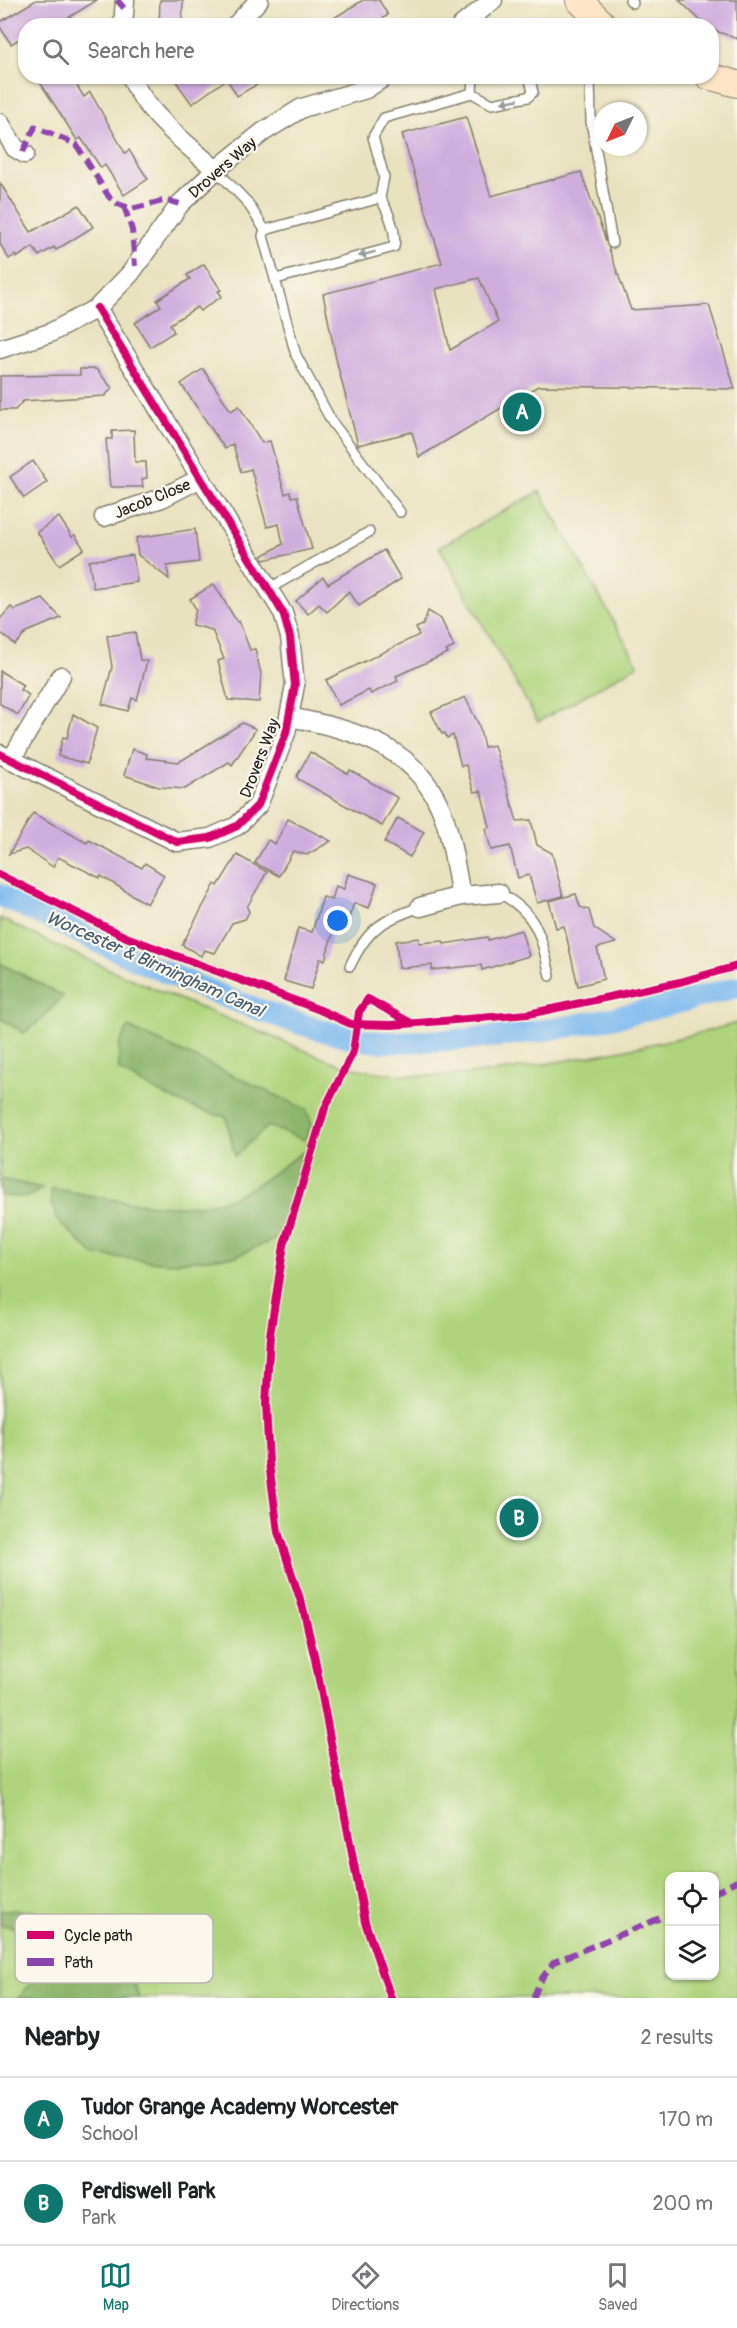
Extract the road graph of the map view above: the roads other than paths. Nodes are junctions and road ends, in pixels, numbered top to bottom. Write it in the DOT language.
graph roads {
  1 [pos="125,0"];
  2 [pos="259,0"];
  3 [pos="493,0"];
  4 [pos="579,0"];
  5 [pos="124,18"];
  6 [pos="242,18"];
  7 [pos="471,18"];
  8 [pos="597,18"];
  9 [pos="719,79"];
  10 [pos="136,84"];
  11 [pos="374,84"];
  12 [pos="473,84"];
  13 [pos="530,84"];
  14 [pos="590,84"];
  15 [pos="737,84"];
  16 [pos="472,93"];
  17 [pos="0,123"];
  18 [pos="26,154"];
  19 [pos="216,170"];
  20 [pos="380,198"];
  21 [pos="265,230"];
  22 [pos="612,243"];
  23 [pos="276,279"];
  24 [pos="97,308"];
  25 [pos="0,349"];
  26 [pos="201,478"];
  27 [pos="400,512"];
  28 [pos="104,517"];
  29 [pos="369,532"];
  30 [pos="270,588"];
  31 [pos="61,676"];
  32 [pos="289,717"];
  33 [pos="6,757"];
  34 [pos="499,893"];
  35 [pos="461,896"];
  36 [pos="420,907"];
  37 [pos="350,966"];
  38 [pos="550,976"];
  1 -- 5 [label="street"];
  2 -- 6 [label="street"];
  3 -- 7 [label="street"];
  4 -- 8 [label="street"];
  9 -- 15 [label="street"];
  10 -- 19 [label="street"];
  11 -- 19 [label="street, Drovers Way"];
  12 -- 16 [label="lane"];
  13 -- 16 [label="lane, one-way"];
  14 -- 22 [label="lane"];
  16 -- 20 [label="lane"];
  17 -- 18 [label="street"];
  19 -- 21 [label="lane"];
  19 -- 24 [label="street, Drovers Way"];
  20 -- 21 [label="lane"];
  20 -- 23 [label="lane, one-way"];
  21 -- 23 [label="lane"];
  23 -- 27 [label="lane"];
  24 -- 25 [label="street, Drovers Way"];
  24 -- 26 [label="street, Drovers Way"];
  26 -- 28 [label="street, Jacob Close"];
  26 -- 30 [label="street, Drovers Way"];
  29 -- 30 [label="lane"];
  30 -- 32 [label="street, Drovers Way"];
  31 -- 33 [label="street"];
  32 -- 33 [label="street, Drovers Way"];
  32 -- 35 [label="street"];
  34 -- 35 [label="street"];
  34 -- 38 [label="lane"];
  35 -- 36 [label="street"];
  36 -- 37 [label="lane"];
}
